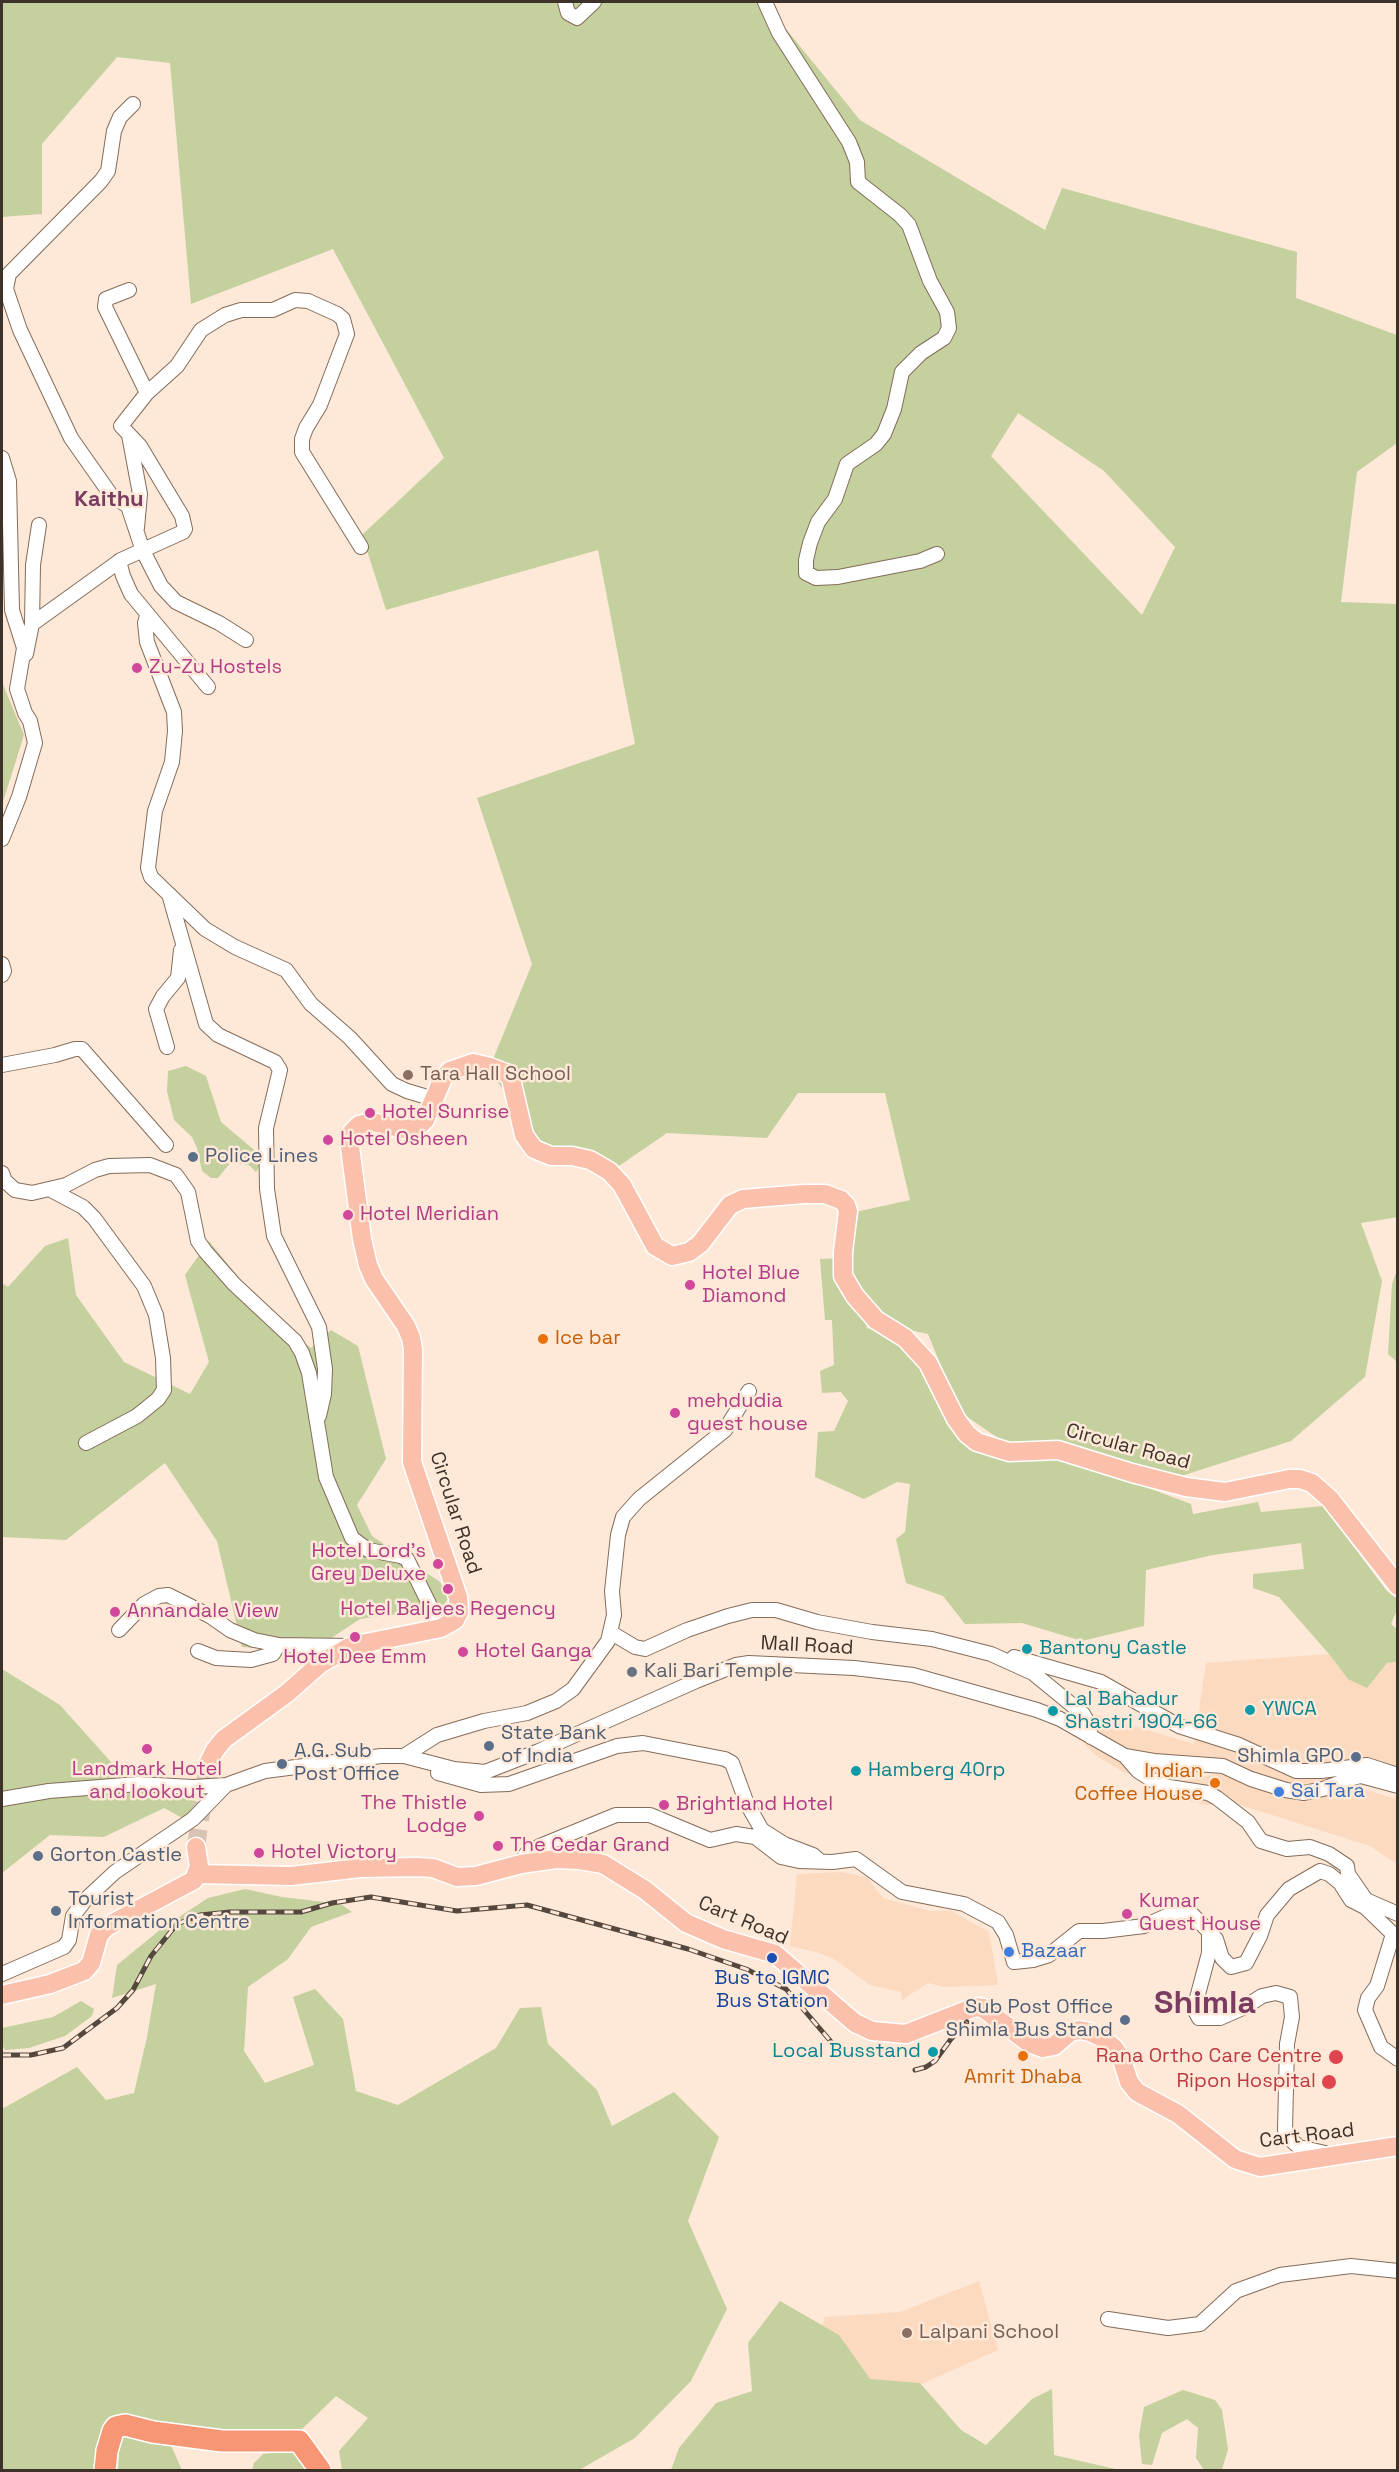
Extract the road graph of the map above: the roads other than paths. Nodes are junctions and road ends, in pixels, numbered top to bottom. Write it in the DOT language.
graph roads {
  1 [pos="565,2"];
  2 [pos="594,2"];
  3 [pos="765,2"];
  4 [pos="133,104"];
  5 [pos="129,290"];
  6 [pos="147,393"];
  7 [pos="129,435"];
  8 [pos="2,458"];
  9 [pos="39,525"];
  10 [pos="137,533"];
  11 [pos="362,547"];
  12 [pos="143,551"];
  13 [pos="938,554"];
  14 [pos="119,561"];
  15 [pos="2,595"];
  16 [pos="12,610"];
  17 [pos="147,616"];
  18 [pos="32,624"];
  19 [pos="246,640"];
  20 [pos="21,664"];
  21 [pos="208,687"];
  22 [pos="2,839"];
  23 [pos="170,894"];
  24 [pos="182,942"];
  25 [pos="2,964"];
  26 [pos="2,975"];
  27 [pos="166,1047"];
  28 [pos="2,1065"];
  29 [pos="434,1099"];
  30 [pos="166,1145"];
  31 [pos="2,1173"];
  32 [pos="51,1190"];
  33 [pos="749,1391"];
  34 [pos="316,1424"];
  35 [pos="86,1443"];
  36 [pos="1398,1586"];
  37 [pos="441,1628"];
  38 [pos="119,1630"];
  39 [pos="610,1632"];
  40 [pos="273,1644"];
  41 [pos="351,1646"];
  42 [pos="198,1651"];
  43 [pos="991,1654"];
  44 [pos="1091,1737"];
  45 [pos="404,1756"];
  46 [pos="1125,1756"];
  47 [pos="423,1760"];
  48 [pos="208,1764"];
  49 [pos="1398,1775"];
  50 [pos="225,1785"];
  51 [pos="1398,1786"];
  52 [pos="2,1799"];
  53 [pos="196,1847"];
  54 [pos="820,1862"];
  55 [pos="520,1864"];
  56 [pos="198,1874"];
  57 [pos="1340,1885"];
  58 [pos="1360,1893"];
  59 [pos="1398,1914"];
  60 [pos="1209,1930"];
  61 [pos="2,1974"];
  62 [pos="2,1995"];
  63 [pos="1398,2059"];
  64 [pos="1398,2146"];
  65 [pos="1337,2156"];
  66 [pos="1398,2271"];
  67 [pos="1108,2319"];
  68 [pos="105,2470"];
  69 [pos="320,2470"];
  1 -- 2 [label="street"];
  3 -- 13 [label="street"];
  4 -- 10 [label="street"];
  5 -- 6 [label="street"];
  6 -- 7 [label="street"];
  6 -- 11 [label="street"];
  7 -- 10 [label="street"];
  7 -- 12 [label="street"];
  8 -- 16 [label="street"];
  9 -- 18 [label="street"];
  10 -- 12 [label="street"];
  12 -- 14 [label="street"];
  12 -- 19 [label="street"];
  14 -- 17 [label="street"];
  14 -- 18 [label="street"];
  15 -- 16 [label="street"];
  16 -- 20 [label="street"];
  17 -- 21 [label="street"];
  17 -- 23 [label="street"];
  18 -- 20 [label="street"];
  20 -- 22 [label="street"];
  23 -- 24 [label="street"];
  23 -- 29 [label="street"];
  24 -- 27 [label="street"];
  24 -- 34 [label="street"];
  25 -- 26 [label="street"];
  28 -- 30 [label="street"];
  29 -- 36 [label="main road, Circular Road"];
  29 -- 37 [label="main road, Circular Road"];
  31 -- 32 [label="street"];
  32 -- 34 [label="street"];
  32 -- 35 [label="street"];
  33 -- 39 [label="street"];
  34 -- 37 [label="street"];
  37 -- 41 [label="main road"];
  38 -- 40 [label="street"];
  39 -- 43 [label="street"];
  39 -- 45 [label="street"];
  40 -- 41 [label="street"];
  40 -- 42 [label="street"];
  41 -- 48 [label="main road"];
  43 -- 44 [label="street"];
  43 -- 49 [label="street"];
  44 -- 46 [label="street, Mall Road"];
  44 -- 47 [label="street, Mall Road"];
  45 -- 47 [label="street, Mall Road"];
  45 -- 50 [label="street, Mall Road"];
  46 -- 51 [label="street, Mall Road"];
  46 -- 58 [label="street"];
  47 -- 54 [label="street"];
  50 -- 52 [label="street, Mall Road"];
  50 -- 61 [label="street"];
  53 -- 56 [label="main road"];
  54 -- 55 [label="street"];
  54 -- 60 [label="street"];
  55 -- 56 [label="main road, Cart Road"];
  55 -- 65 [label="main road, Cart Road"];
  56 -- 62 [label="main road"];
  57 -- 58 [label="street"];
  57 -- 60 [label="street"];
  57 -- 63 [label="street"];
  58 -- 59 [label="street"];
  60 -- 65 [label="street"];
  64 -- 65 [label="main road, Cart Road"];
  66 -- 67 [label="street"];
  68 -- 69 [label="highway"];
}
